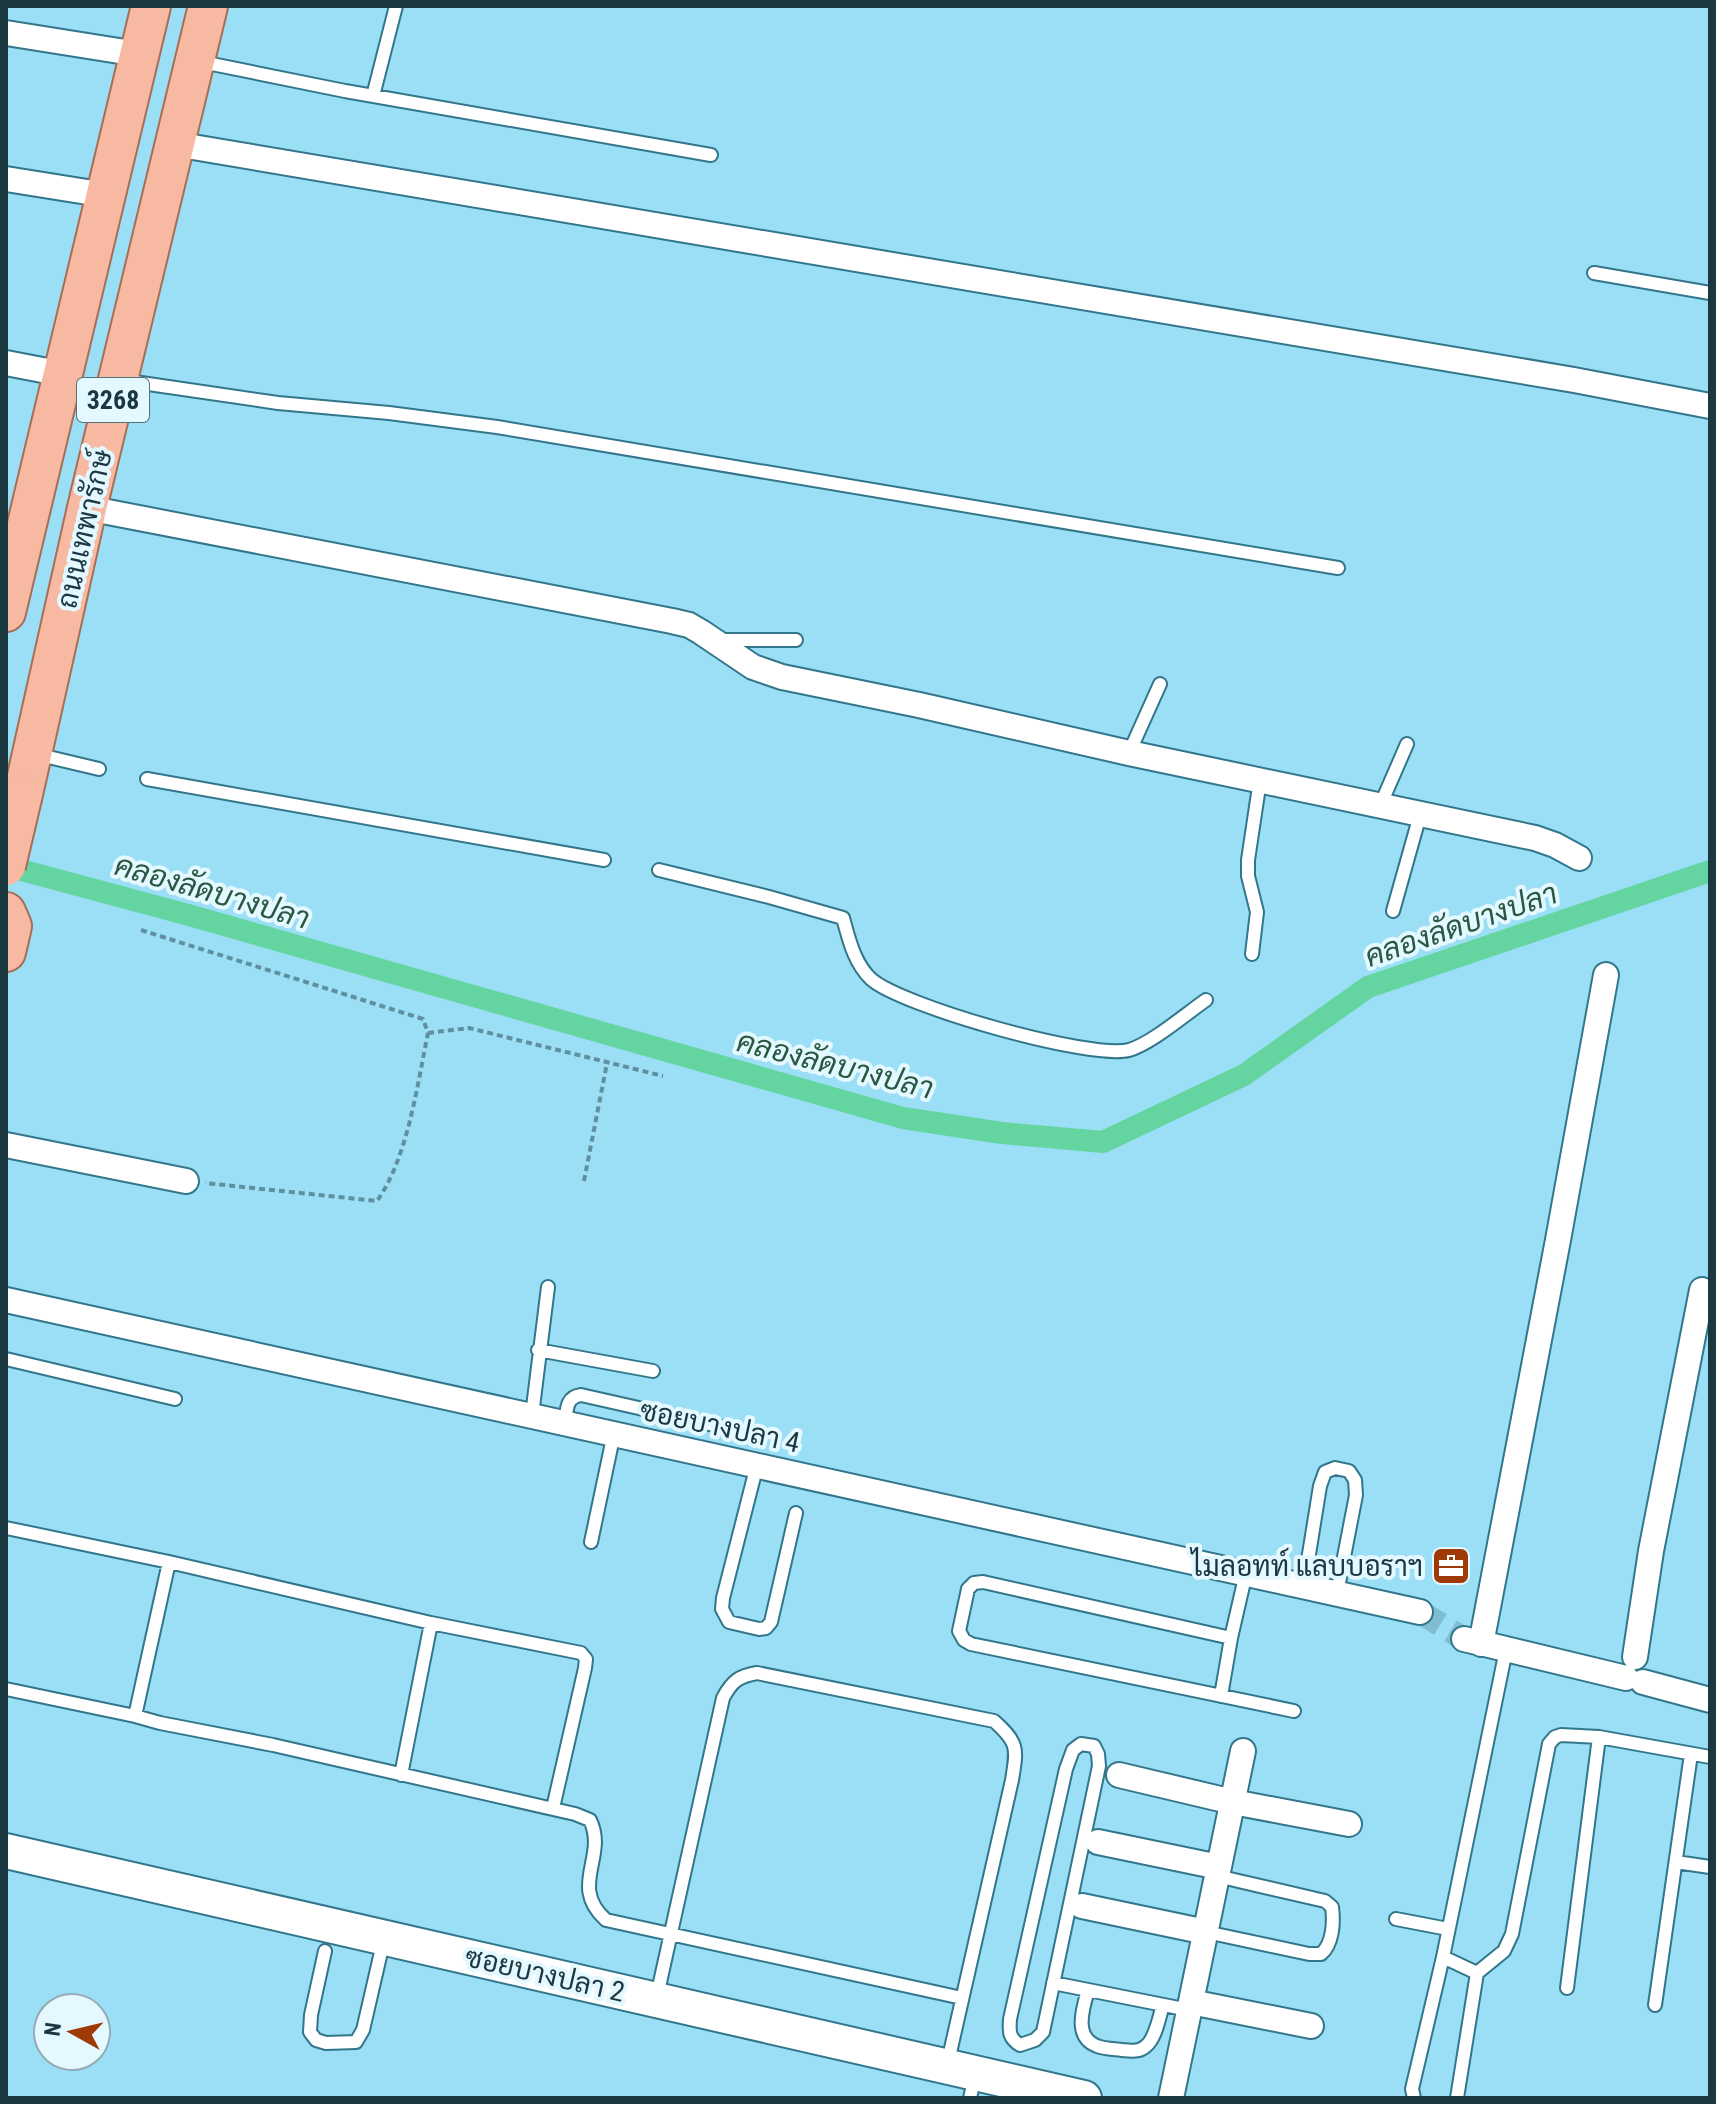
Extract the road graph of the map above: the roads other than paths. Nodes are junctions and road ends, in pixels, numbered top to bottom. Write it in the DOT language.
graph roads {
  1 [pos="151,6"];
  2 [pos="208,6"];
  3 [pos="396,6"];
  4 [pos="6,33"];
  5 [pos="138,54"];
  6 [pos="194,61"];
  7 [pos="373,96"];
  8 [pos="175,144"];
  9 [pos="711,155"];
  10 [pos="6,179"];
  11 [pos="106,195"];
  12 [pos="1594,273"];
  13 [pos="1710,293"];
  14 [pos="6,363"];
  15 [pos="63,374"];
  16 [pos="118,379"];
  17 [pos="1710,406"];
  18 [pos="87,508"];
  19 [pos="14,536"];
  20 [pos="1338,568"];
  21 [pos="6,612"];
  22 [pos="796,640"];
  23 [pos="713,641"];
  24 [pos="1160,684"];
  25 [pos="1407,744"];
  26 [pos="1129,753"];
  27 [pos="99,769"];
  28 [pos="28,774"];
  29 [pos="147,779"];
  30 [pos="1260,780"];
  31 [pos="1380,806"];
  32 [pos="1420,815"];
  33 [pos="6,854"];
  34 [pos="1579,858"];
  35 [pos="604,860"];
  36 [pos="6,866"];
  37 [pos="659,870"];
  38 [pos="1393,911"];
  39 [pos="6,912"];
  40 [pos="6,952"];
  41 [pos="1252,954"];
  42 [pos="1606,975"];
  43 [pos="1206,1000"];
  44 [pos="6,1145"];
  45 [pos="186,1181"];
  46 [pos="548,1287"];
  47 [pos="1702,1290"];
  48 [pos="6,1300"];
  49 [pos="538,1350"];
  50 [pos="6,1359"];
  51 [pos="653,1371"];
  52 [pos="175,1399"];
  53 [pos="532,1415"];
  54 [pos="565,1423"];
  55 [pos="727,1428"];
  56 [pos="614,1433"];
  57 [pos="757,1465"];
  58 [pos="796,1513"];
  59 [pos="6,1528"];
  60 [pos="591,1542"];
  61 [pos="169,1562"];
  62 [pos="1246,1573"];
  63 [pos="1304,1585"];
  64 [pos="1337,1593"];
  65 [pos="1420,1612"];
  66 [pos="431,1623"];
  67 [pos="1231,1638"];
  68 [pos="1506,1650"];
  69 [pos="1635,1672"];
  70 [pos="6,1689"];
  71 [pos="1221,1696"];
  72 [pos="1710,1700"];
  73 [pos="1294,1711"];
  74 [pos="135,1716"];
  75 [pos="1599,1737"];
  76 [pos="1243,1751"];
  77 [pos="1691,1754"];
  78 [pos="1710,1757"];
  79 [pos="401,1775"];
  80 [pos="1119,1775"];
  81 [pos="1233,1802"];
  82 [pos="553,1808"];
  83 [pos="1349,1824"];
  84 [pos="1098,1842"];
  85 [pos="6,1851"];
  86 [pos="1676,1862"];
  87 [pos="1710,1867"];
  88 [pos="1218,1871"];
  89 [pos="1082,1906"];
  90 [pos="1396,1919"];
  91 [pos="1448,1929"];
  92 [pos="1206,1932"];
  93 [pos="671,1934"];
  94 [pos="384,1937"];
  95 [pos="325,1951"];
  96 [pos="1443,1957"];
  97 [pos="1477,1973"];
  98 [pos="1053,1983"];
  99 [pos="1567,1988"];
  100 [pos="1088,1990"];
  101 [pos="962,1998"];
  102 [pos="657,1999"];
  103 [pos="1163,2005"];
  104 [pos="1655,2005"];
  105 [pos="1190,2006"];
  106 [pos="1311,2026"];
  107 [pos="964,2079"];
  108 [pos="1084,2098"];
  109 [pos="1171,2098"];
  110 [pos="1414,2098"];
  111 [pos="1457,2098"];
  1 -- 5 [label="main road, ถนนเทพารักษ์ / 3268"];
  2 -- 6 [label="main road, ถนนเทพารักษ์ / 3268"];
  3 -- 7 [label="lane"];
  4 -- 5 [label="street"];
  5 -- 11 [label="main road, ถนนเทพารักษ์ / 3268"];
  6 -- 7 [label="lane"];
  6 -- 8 [label="main road, ถนนเทพารักษ์ / 3268"];
  7 -- 9 [label="lane"];
  8 -- 16 [label="main road, ถนนเทพารักษ์ / 3268"];
  8 -- 17 [label="street"];
  10 -- 11 [label="street"];
  11 -- 15 [label="main road, ถนนเทพารักษ์ / 3268"];
  12 -- 13 [label="lane"];
  14 -- 15 [label="street"];
  15 -- 19 [label="main road, ถนนเทพารักษ์ / 3268"];
  16 -- 18 [label="main road, ถนนเทพารักษ์ / 3268"];
  16 -- 20 [label="lane"];
  18 -- 23 [label="street"];
  18 -- 28 [label="main road, ถนนเทพารักษ์ / 3268"];
  19 -- 21 [label="main road, ถนนเทพารักษ์ / 3268"];
  22 -- 23 [label="lane"];
  23 -- 26 [label="street"];
  24 -- 26 [label="lane"];
  25 -- 31 [label="lane"];
  26 -- 30 [label="street"];
  27 -- 28 [label="lane"];
  28 -- 33 [label="main road"];
  28 -- 36 [label="main road, ถนนเทพารักษ์ / 3268, bridge"];
  29 -- 35 [label="lane"];
  30 -- 31 [label="street"];
  30 -- 41 [label="lane"];
  31 -- 32 [label="street"];
  32 -- 34 [label="street"];
  32 -- 38 [label="lane"];
  37 -- 43 [label="lane"];
  39 -- 40 [label="main road"];
  42 -- 68 [label="street"];
  44 -- 45 [label="street"];
  46 -- 49 [label="lane"];
  47 -- 69 [label="street"];
  48 -- 53 [label="street, ซอยบางปลา 4"];
  49 -- 51 [label="lane"];
  49 -- 53 [label="lane"];
  50 -- 52 [label="lane"];
  53 -- 54 [label="street, ซอยบางปลา 4"];
  54 -- 55 [label="lane"];
  54 -- 56 [label="street, ซอยบางปลา 4"];
  56 -- 57 [label="street, ซอยบางปลา 4"];
  56 -- 60 [label="lane"];
  57 -- 58 [label="lane"];
  57 -- 62 [label="street, ซอยบางปลา 4"];
  59 -- 61 [label="lane"];
  61 -- 66 [label="lane"];
  61 -- 74 [label="lane"];
  62 -- 63 [label="street, ซอยบางปลา 4"];
  62 -- 67 [label="lane"];
  63 -- 64 [label="street, ซอยบางปลา 4"];
  63 -- 64 [label="lane"];
  64 -- 65 [label="street, ซอยบางปลา 4"];
  66 -- 79 [label="lane"];
  66 -- 82 [label="lane"];
  67 -- 71 [label="lane"];
  67 -- 71 [label="lane"];
  68 -- 69 [label="street"];
  68 -- 91 [label="lane"];
  69 -- 72 [label="street"];
  70 -- 74 [label="lane"];
  71 -- 73 [label="lane"];
  74 -- 79 [label="lane"];
  75 -- 77 [label="lane"];
  75 -- 97 [label="lane"];
  75 -- 99 [label="lane"];
  76 -- 81 [label="street"];
  77 -- 78 [label="lane"];
  77 -- 86 [label="lane"];
  79 -- 82 [label="lane"];
  80 -- 81 [label="street"];
  81 -- 83 [label="street"];
  81 -- 88 [label="street"];
  82 -- 93 [label="lane"];
  84 -- 88 [label="street"];
  85 -- 94 [label="street, ซอยบางปลา 2"];
  86 -- 87 [label="lane"];
  86 -- 104 [label="lane"];
  88 -- 92 [label="street"];
  88 -- 92 [label="lane"];
  89 -- 92 [label="street"];
  90 -- 91 [label="lane"];
  91 -- 96 [label="lane"];
  92 -- 105 [label="street"];
  93 -- 101 [label="lane"];
  93 -- 101 [label="lane"];
  93 -- 102 [label="lane"];
  94 -- 95 [label="lane"];
  94 -- 102 [label="street, ซอยบางปลา 2"];
  96 -- 97 [label="lane"];
  96 -- 110 [label="lane"];
  97 -- 111 [label="lane"];
  98 -- 98 [label="lane"];
  98 -- 100 [label="lane"];
  100 -- 103 [label="lane"];
  100 -- 103 [label="lane"];
  101 -- 107 [label="lane"];
  102 -- 107 [label="street, ซอยบางปลา 2"];
  103 -- 105 [label="lane"];
  105 -- 106 [label="street"];
  105 -- 109 [label="street"];
  107 -- 108 [label="street, ซอยบางปลา 2"];
}
